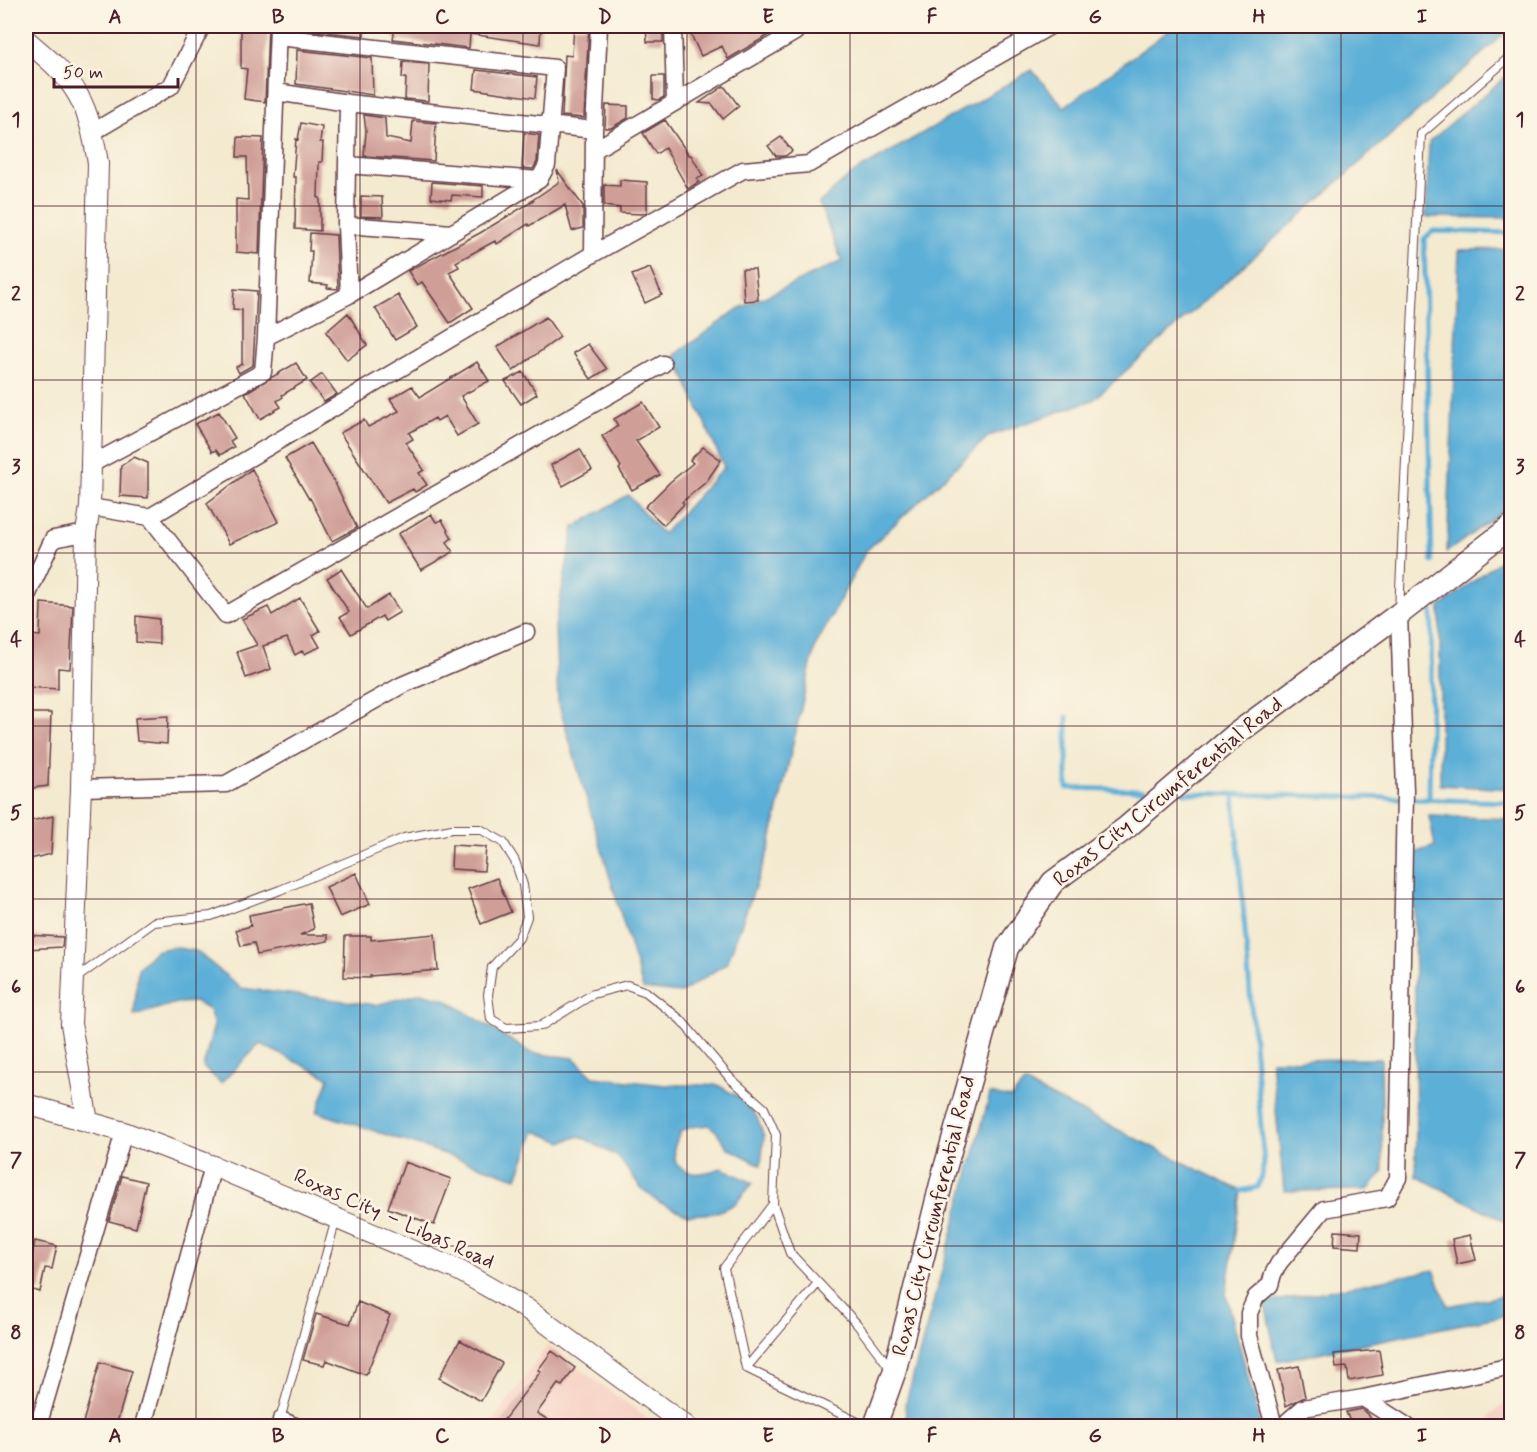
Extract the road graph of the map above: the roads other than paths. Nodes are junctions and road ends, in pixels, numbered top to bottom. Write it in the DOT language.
graph roads {
  1 [pos="202,26"];
  2 [pos="599,26"];
  3 [pos="673,26"];
  4 [pos="791,26"];
  5 [pos="1050,26"];
  6 [pos="278,31"];
  7 [pos="26,40"];
  8 [pos="1512,55"];
  9 [pos="276,92"];
  10 [pos="675,102"];
  11 [pos="348,103"];
  12 [pos="550,127"];
  13 [pos="594,130"];
  14 [pos="93,132"];
  15 [pos="594,150"];
  16 [pos="347,165"];
  17 [pos="539,180"];
  18 [pos="346,225"];
  19 [pos="452,233"];
  20 [pos="593,254"];
  21 [pos="349,294"];
  22 [pos="267,337"];
  23 [pos="663,364"];
  24 [pos="90,465"];
  25 [pos="90,507"];
  26 [pos="150,517"];
  27 [pos="1512,526"];
  28 [pos="86,533"];
  29 [pos="26,598"];
  30 [pos="1399,614"];
  31 [pos="526,632"];
  32 [pos="81,788"];
  33 [pos="72,981"];
  34 [pos="26,1104"];
  35 [pos="88,1122"];
  36 [pos="124,1132"];
  37 [pos="213,1166"];
  38 [pos="773,1204"];
  39 [pos="336,1219"];
  40 [pos="818,1283"];
  41 [pos="1512,1366"];
  42 [pos="746,1368"];
  43 [pos="894,1373"];
  44 [pos="1363,1398"];
  45 [pos="41,1416"];
  46 [pos="284,1424"];
  47 [pos="143,1426"];
  48 [pos="686,1426"];
  49 [pos="866,1426"];
  50 [pos="875,1426"];
  51 [pos="1274,1426"];
  52 [pos="1291,1426"];
  53 [pos="1407,1426"];
  1 -- 14 [label="street"];
  2 -- 13 [label="street"];
  3 -- 10 [label="street"];
  4 -- 10 [label="street"];
  5 -- 20 [label="street"];
  6 -- 9 [label="street"];
  6 -- 12 [label="street"];
  7 -- 14 [label="street"];
  8 -- 30 [label="lane"];
  9 -- 11 [label="street"];
  9 -- 22 [label="street"];
  10 -- 15 [label="street"];
  11 -- 12 [label="street"];
  11 -- 16 [label="street"];
  12 -- 13 [label="street"];
  12 -- 17 [label="street"];
  13 -- 15 [label="street"];
  14 -- 24 [label="street"];
  15 -- 20 [label="street"];
  16 -- 17 [label="street"];
  16 -- 18 [label="street"];
  17 -- 19 [label="street"];
  18 -- 19 [label="street"];
  18 -- 21 [label="street"];
  19 -- 21 [label="street"];
  20 -- 26 [label="street"];
  21 -- 22 [label="street"];
  22 -- 24 [label="street"];
  23 -- 26 [label="street"];
  24 -- 25 [label="street"];
  25 -- 26 [label="street"];
  25 -- 28 [label="street"];
  27 -- 30 [label="main road, Roxas City Circumferential Road"];
  28 -- 29 [label="street"];
  28 -- 32 [label="street"];
  30 -- 43 [label="main road, Roxas City Circumferential Road"];
  30 -- 51 [label="street"];
  31 -- 32 [label="street"];
  32 -- 33 [label="street"];
  33 -- 35 [label="street"];
  33 -- 38 [label="lane"];
  34 -- 35 [label="street, Roxas City – Libas Road"];
  35 -- 36 [label="street, Roxas City – Libas Road"];
  36 -- 37 [label="street, Roxas City – Libas Road"];
  36 -- 45 [label="street"];
  37 -- 39 [label="street, Roxas City – Libas Road"];
  37 -- 47 [label="street"];
  38 -- 40 [label="lane"];
  38 -- 42 [label="lane"];
  39 -- 46 [label="lane"];
  39 -- 48 [label="street, Roxas City – Libas Road"];
  40 -- 42 [label="lane"];
  40 -- 43 [label="lane"];
  41 -- 44 [label="street"];
  42 -- 49 [label="lane"];
  43 -- 50 [label="main road, Roxas City Circumferential Road"];
  44 -- 52 [label="street"];
  44 -- 53 [label="street"];
}
